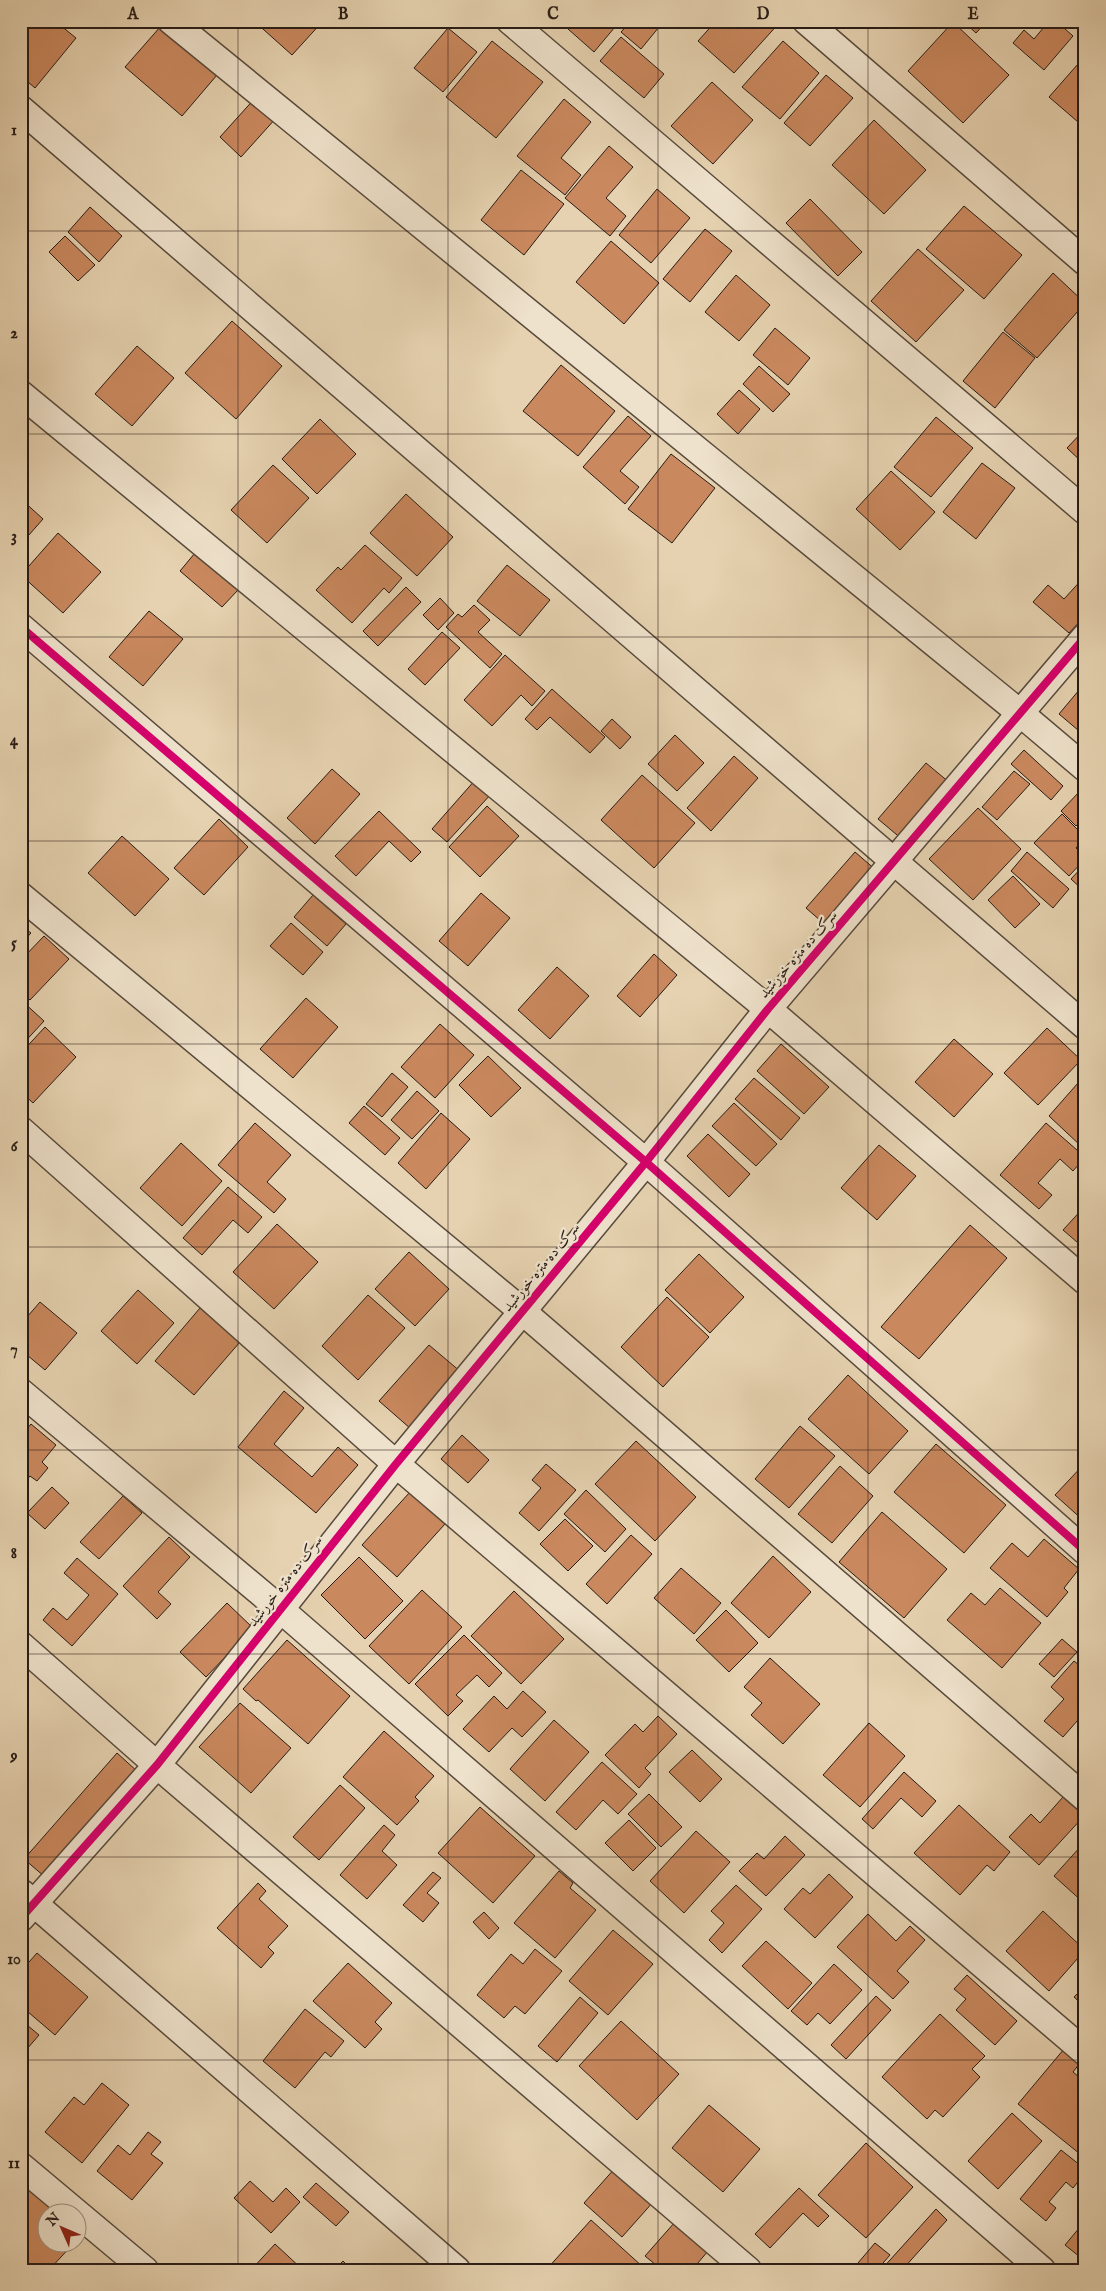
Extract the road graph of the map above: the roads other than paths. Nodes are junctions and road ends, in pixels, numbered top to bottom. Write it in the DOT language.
graph roads {
  1 [pos="171,21"];
  2 [pos="510,21"];
  3 [pos="806,21"];
  4 [pos="21,109"];
  5 [pos="1085,262"];
  6 [pos="21,394"];
  7 [pos="1085,511"];
  8 [pos="21,627"];
  9 [pos="1085,637"];
  10 [pos="1020,712"];
  11 [pos="1085,768"];
  12 [pos="896,861"];
  13 [pos="21,896"];
  14 [pos="768,1009"];
  15 [pos="1085,1026"];
  16 [pos="21,1130"];
  17 [pos="646,1162"];
  18 [pos="1085,1281"];
  19 [pos="522,1312"];
  20 [pos="21,1392"];
  21 [pos="396,1464"];
  22 [pos="1085,1551"];
  23 [pos="280,1609"];
  24 [pos="21,1645"];
  25 [pos="156,1765"];
  26 [pos="1085,1798"];
  27 [pos="26,1904"];
  28 [pos="1085,2052"];
  29 [pos="21,2166"];
  30 [pos="145,2270"];
  31 [pos="457,2270"];
  32 [pos="748,2270"];
  33 [pos="1042,2270"];
  1 -- 10 [label="street"];
  2 -- 7 [label="street"];
  3 -- 5 [label="street"];
  4 -- 12 [label="street"];
  6 -- 14 [label="street"];
  8 -- 17 [label="street"];
  9 -- 10 [label="street, سرک ده متره خورشید"];
  10 -- 11 [label="street"];
  10 -- 12 [label="street, سرک ده متره خورشید"];
  12 -- 14 [label="street, سرک ده متره خورشید"];
  12 -- 15 [label="street"];
  13 -- 19 [label="street"];
  14 -- 17 [label="street, سرک ده متره خورشید"];
  14 -- 18 [label="street"];
  16 -- 21 [label="street"];
  17 -- 19 [label="street, سرک ده متره خورشید"];
  17 -- 22 [label="street"];
  19 -- 21 [label="street, سرک ده متره خورشید"];
  19 -- 26 [label="street"];
  20 -- 23 [label="street"];
  21 -- 23 [label="street, سرک ده متره خورشید"];
  21 -- 28 [label="street"];
  23 -- 25 [label="street, سرک ده متره خورشید"];
  23 -- 33 [label="street"];
  24 -- 25 [label="street"];
  25 -- 27 [label="street, سرک ده متره خورشید"];
  25 -- 32 [label="street"];
  27 -- 31 [label="street"];
  29 -- 30 [label="street"];
}
